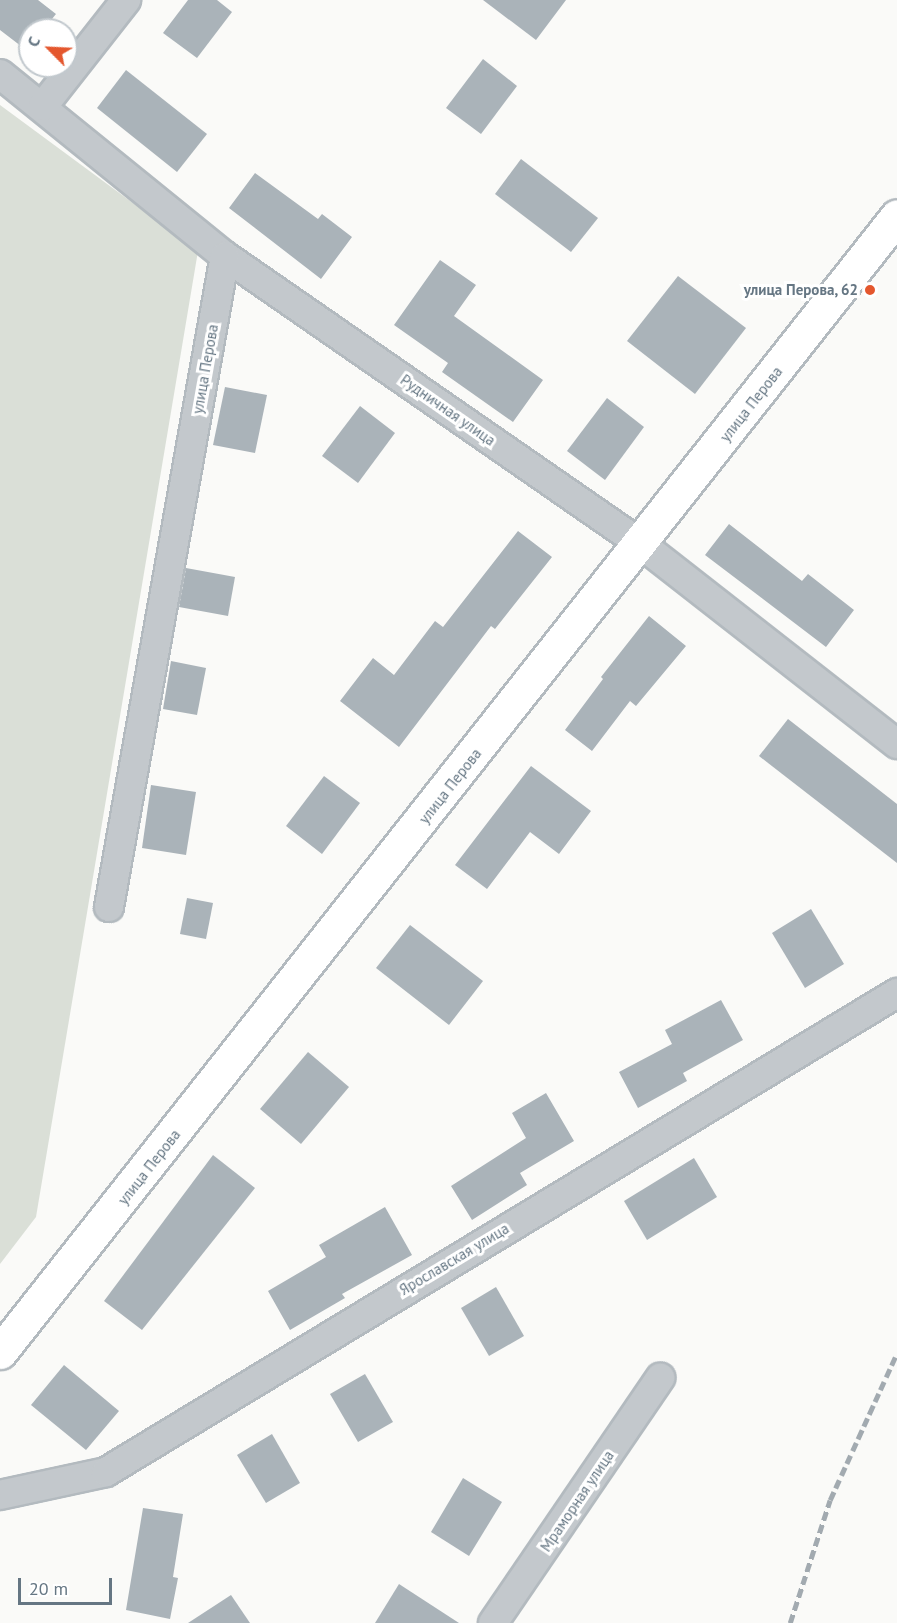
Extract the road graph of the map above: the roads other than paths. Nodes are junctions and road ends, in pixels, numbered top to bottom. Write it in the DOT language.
graph roads {
  1 [pos="126,0"];
  2 [pos="0,74"];
  3 [pos="43,106"];
  4 [pos="897,216"];
  5 [pos="225,256"];
  6 [pos="641,543"];
  7 [pos="897,744"];
  8 [pos="109,907"];
  9 [pos="897,993"];
  10 [pos="0,1352"];
  11 [pos="660,1378"];
  12 [pos="0,1495"];
  13 [pos="493,1623"];
  1 -- 3 [label="street"];
  2 -- 3 [label="street, Рудничная улица"];
  3 -- 5 [label="street, Рудничная улица"];
  4 -- 6 [label="main road, улица Перова"];
  5 -- 6 [label="street, Рудничная улица"];
  5 -- 8 [label="street, улица Перова"];
  6 -- 7 [label="street, Рудничная улица"];
  6 -- 10 [label="main road, улица Перова"];
  9 -- 12 [label="street, Ярославская улица"];
  11 -- 13 [label="street, Мраморная улица"];
}
